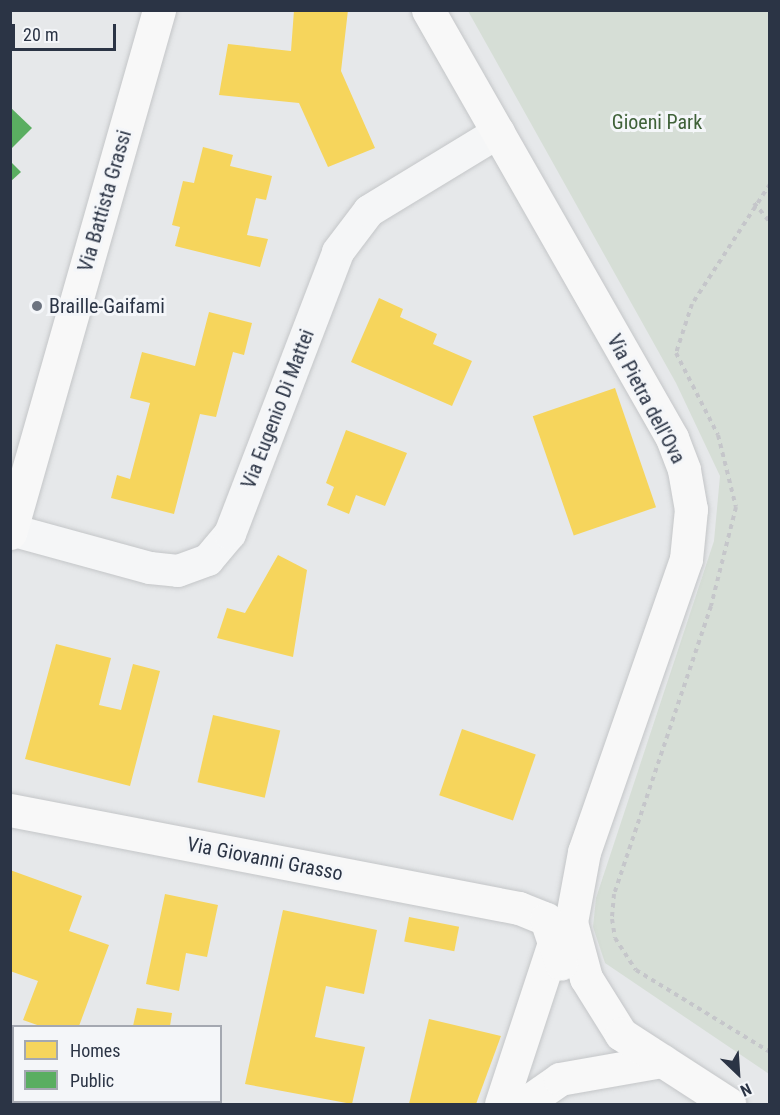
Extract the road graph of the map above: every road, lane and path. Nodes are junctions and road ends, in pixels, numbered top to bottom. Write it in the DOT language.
graph roads {
  1 [pos="159,10"];
  2 [pos="428,10"];
  3 [pos="498,132"];
  4 [pos="770,184"];
  5 [pos="754,203"];
  6 [pos="770,222"];
  7 [pos="11,531"];
  8 [pos="10,810"];
  9 [pos="573,887"];
  10 [pos="519,908"];
  11 [pos="555,939"];
  12 [pos="770,1052"];
  13 [pos="646,1062"];
  14 [pos="501,1104"];
  15 [pos="524,1104"];
  16 [pos="691,1104"];
  17 [pos="729,1104"];
  1 -- 7 [label="main road, Via Battista Grassi"];
  2 -- 3 [label="main road, Via Pietra dell'Ova"];
  3 -- 7 [label="street, Via Eugenio Di Mattei"];
  3 -- 9 [label="main road, Via Pietra dell'Ova"];
  4 -- 5 [label="path"];
  5 -- 6 [label="path"];
  5 -- 12 [label="path"];
  8 -- 10 [label="main road, Via Giovanni Grasso"];
  9 -- 10 [label="main road"];
  9 -- 13 [label="main road, Via Pietra dell'Ova"];
  10 -- 11 [label="main road"];
  11 -- 13 [label="main road"];
  11 -- 14 [label="main road"];
  13 -- 15 [label="main road"];
  13 -- 16 [label="main road"];
  13 -- 17 [label="main road"];
}
